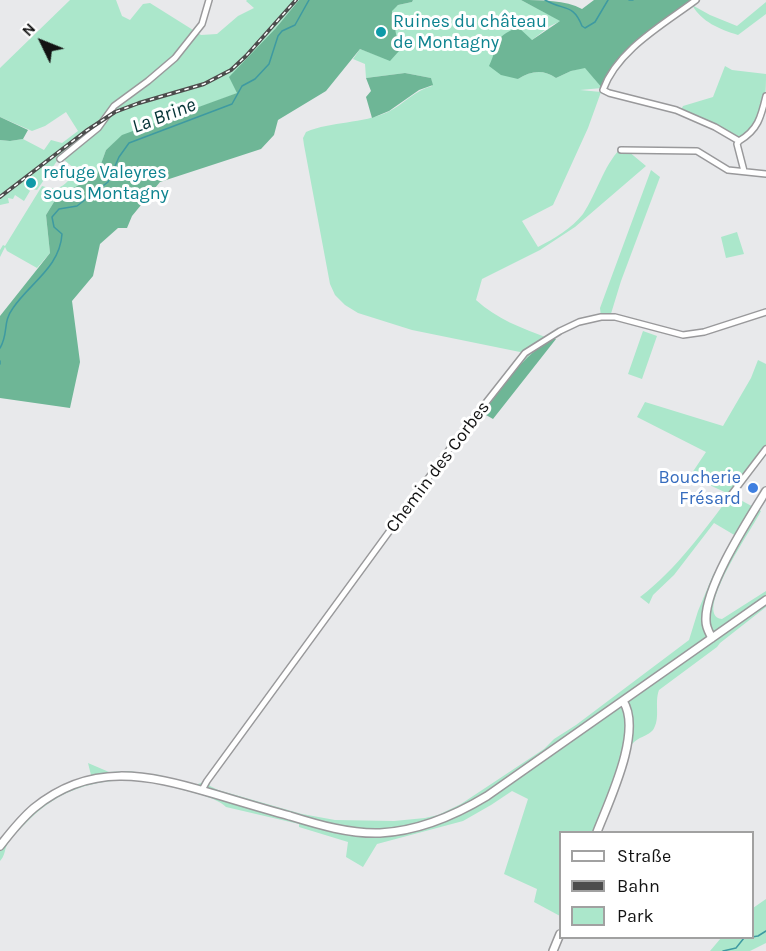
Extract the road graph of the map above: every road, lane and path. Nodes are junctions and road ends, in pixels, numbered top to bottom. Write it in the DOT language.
graph roads {
  1 [pos="209,0"];
  2 [pos="696,0"];
  3 [pos="766,96"];
  4 [pos="739,141"];
  5 [pos="621,150"];
  6 [pos="60,159"];
  7 [pos="744,171"];
  8 [pos="766,174"];
  9 [pos="766,312"];
  10 [pos="766,449"];
  11 [pos="766,491"];
  12 [pos="731,495"];
  13 [pos="766,600"];
  14 [pos="712,638"];
  15 [pos="623,701"];
  16 [pos="202,790"];
  17 [pos="597,831"];
  18 [pos="0,846"];
  1 -- 6 [label="street"];
  2 -- 4 [label="street"];
  3 -- 4 [label="street"];
  4 -- 7 [label="street"];
  5 -- 7 [label="street"];
  7 -- 8 [label="street"];
  9 -- 16 [label="street, Chemin des Corbes"];
  10 -- 12 [label="street"];
  11 -- 14 [label="main road"];
  13 -- 14 [label="main road"];
  14 -- 15 [label="main road"];
  15 -- 16 [label="main road"];
  15 -- 17 [label="main road"];
  16 -- 18 [label="main road"];
}
